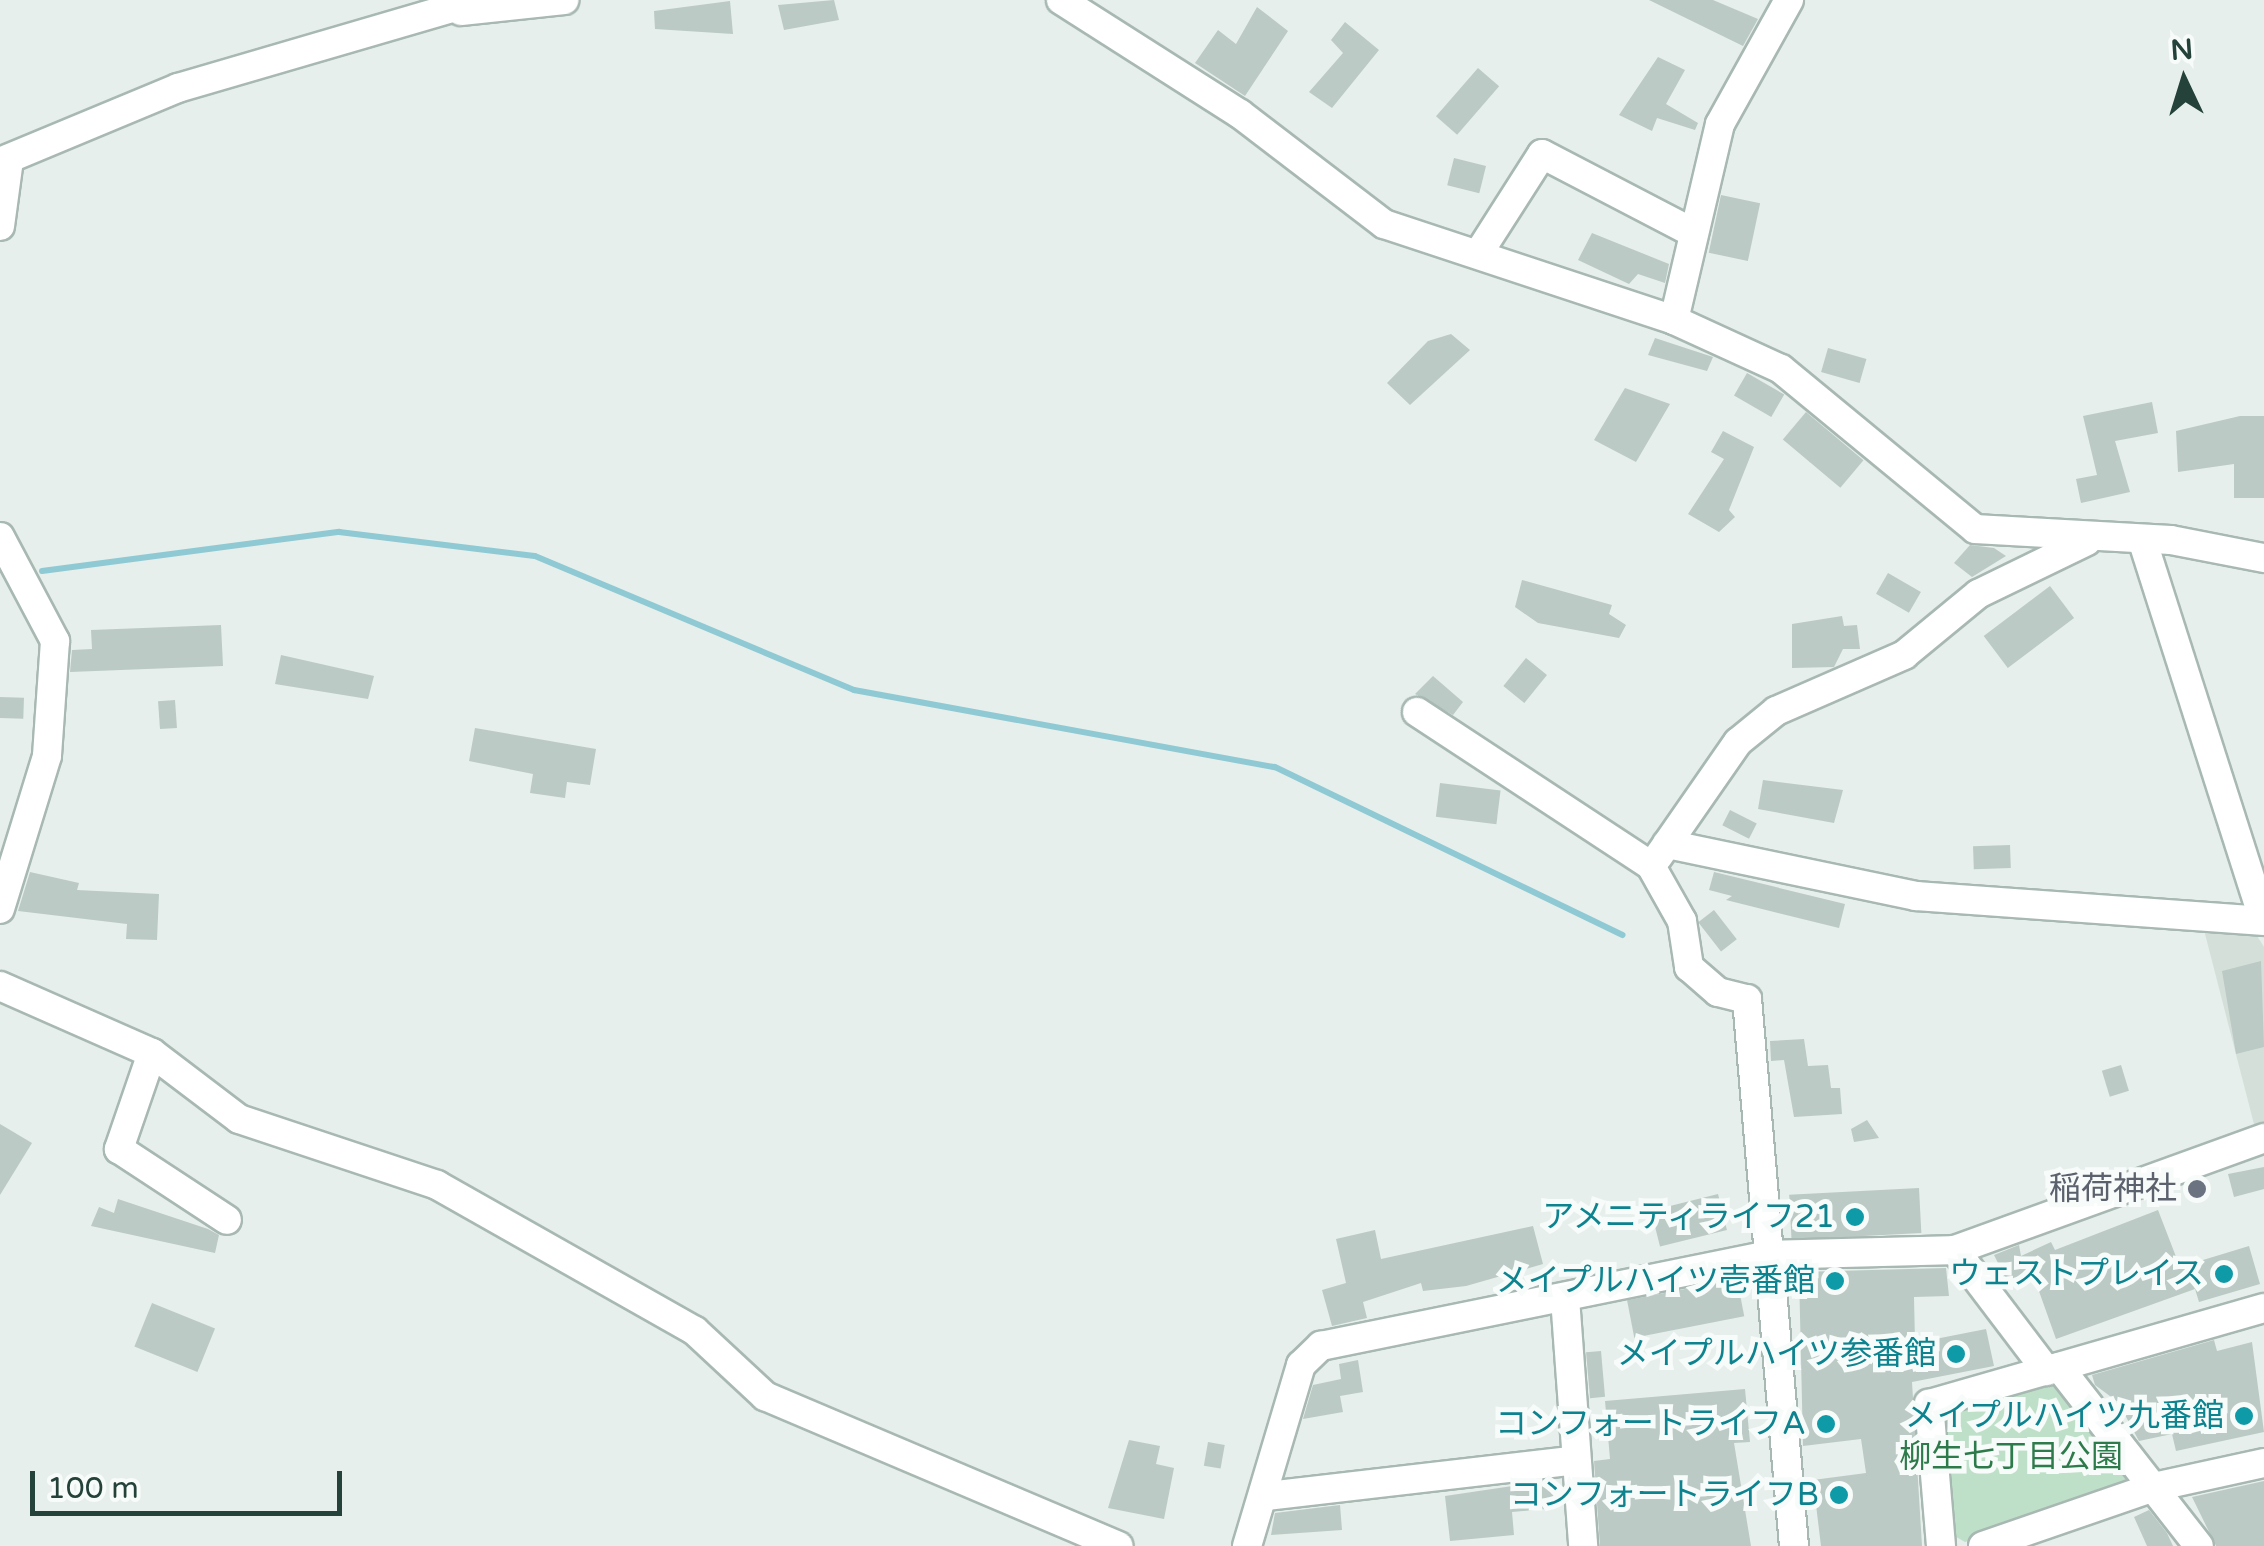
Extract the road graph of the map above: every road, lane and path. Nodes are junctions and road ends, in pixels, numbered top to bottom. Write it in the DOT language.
graph roads {
  1 [pos="480,0"];
  2 [pos="564,0"];
  3 [pos="1061,0"];
  4 [pos="1789,0"];
  5 [pos="426,12"];
  6 [pos="5,160"];
  7 [pos="0,226"];
  8 [pos="1694,233"];
  9 [pos="1480,251"];
  10 [pos="1674,320"];
  11 [pos="0,536"];
  12 [pos="2093,538"];
  13 [pos="2143,542"];
  14 [pos="2264,558"];
  15 [pos="1418,712"];
  16 [pos="1659,855"];
  17 [pos="0,909"];
  18 [pos="2263,918"];
  19 [pos="0,986"];
  20 [pos="152,1053"];
  21 [pos="2264,1138"];
  22 [pos="227,1220"];
  23 [pos="1955,1250"];
  24 [pos="1770,1256"];
  25 [pos="1566,1298"];
  26 [pos="2264,1308"];
  27 [pos="2053,1369"];
  28 [pos="1576,1460"];
  29 [pos="2264,1463"];
  30 [pos="2154,1487"];
  31 [pos="1267,1496"];
  32 [pos="2030,1538"];
  33 [pos="1118,1546"];
  34 [pos="1246,1546"];
  35 [pos="1584,1546"];
  36 [pos="1794,1546"];
  37 [pos="1941,1546"];
  38 [pos="1983,1546"];
  39 [pos="2199,1546"];
  1 -- 5 [label="street"];
  2 -- 5 [label="street"];
  3 -- 9 [label="street"];
  4 -- 8 [label="street"];
  5 -- 6 [label="street"];
  6 -- 7 [label="street"];
  8 -- 9 [label="street"];
  8 -- 10 [label="street"];
  9 -- 10 [label="street"];
  10 -- 12 [label="street"];
  11 -- 17 [label="street"];
  12 -- 13 [label="street"];
  12 -- 16 [label="street"];
  13 -- 14 [label="street"];
  13 -- 18 [label="street"];
  15 -- 16 [label="street"];
  16 -- 18 [label="street"];
  16 -- 24 [label="street"];
  19 -- 20 [label="street"];
  20 -- 22 [label="street"];
  20 -- 33 [label="street"];
  21 -- 23 [label="street"];
  23 -- 24 [label="street"];
  23 -- 27 [label="street"];
  24 -- 25 [label="street"];
  24 -- 36 [label="street"];
  25 -- 28 [label="street"];
  25 -- 31 [label="street"];
  26 -- 27 [label="street"];
  27 -- 30 [label="street"];
  27 -- 37 [label="street"];
  28 -- 31 [label="street"];
  28 -- 35 [label="street"];
  29 -- 30 [label="street"];
  30 -- 32 [label="street"];
  30 -- 39 [label="street"];
  31 -- 34 [label="street"];
  32 -- 38 [label="street"];
}
